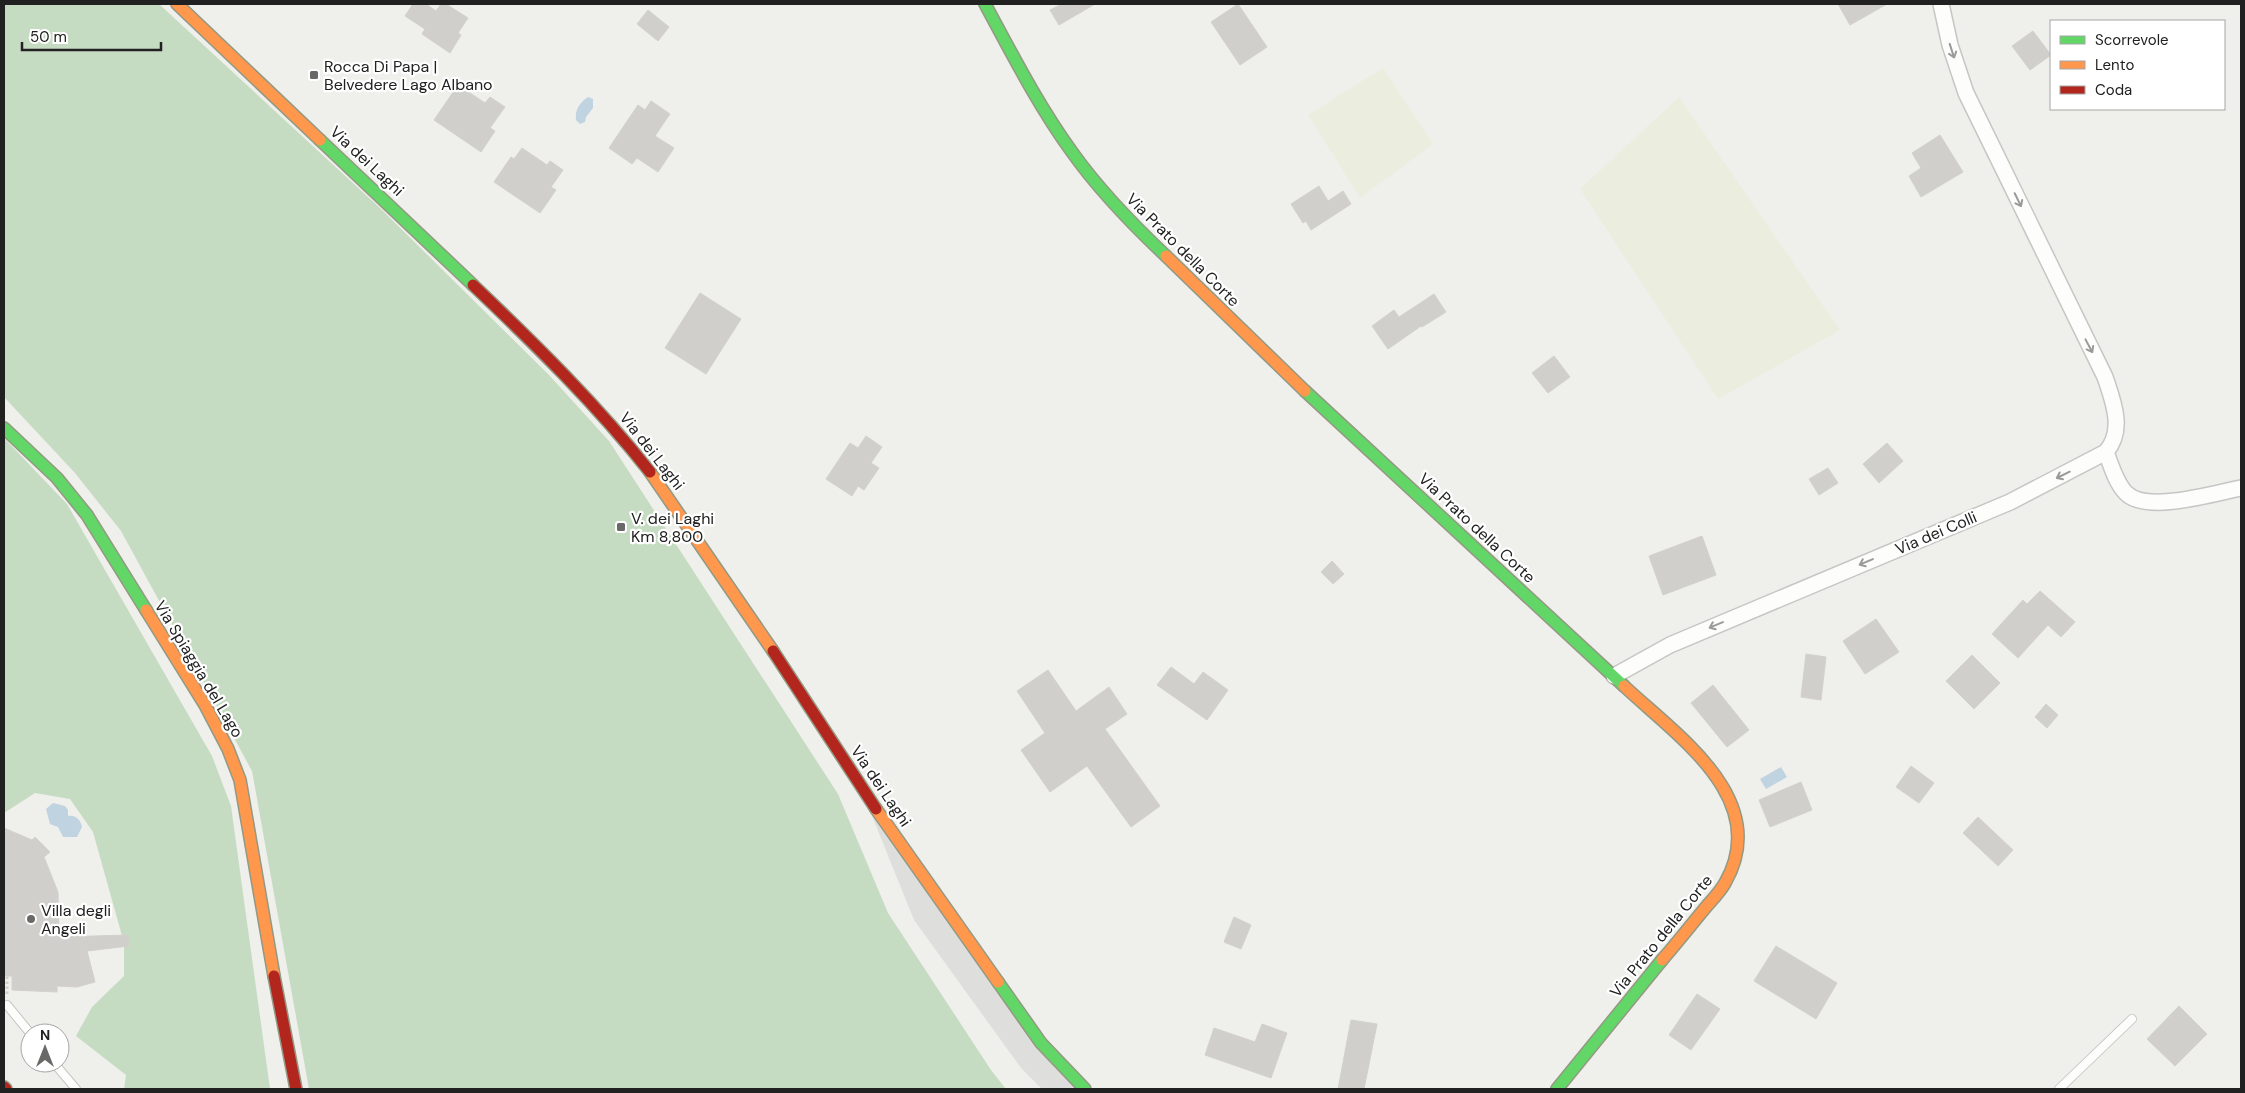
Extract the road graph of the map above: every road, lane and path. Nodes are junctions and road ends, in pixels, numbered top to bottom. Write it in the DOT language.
graph roads {
  1 [pos="177,4"];
  2 [pos="985,4"];
  3 [pos="1941,4"];
  4 [pos="4,428"];
  5 [pos="2106,452"];
  6 [pos="2241,488"];
  7 [pos="1614,676"];
  8 [pos="7,1005"];
  9 [pos="2132,1019"];
  10 [pos="22,1023"];
  11 [pos="62,1073"];
  12 [pos="76,1089"];
  13 [pos="296,1089"];
  14 [pos="1085,1089"];
  15 [pos="1557,1089"];
  16 [pos="2059,1089"];
  1 -- 14 [label="street, Via dei Laghi"];
  2 -- 7 [label="street, Via Prato della Corte"];
  3 -- 5 [label="street, one-way"];
  4 -- 13 [label="street, Via Spiaggia del Lago"];
  5 -- 6 [label="street"];
  5 -- 7 [label="street, Via dei Colli, one-way"];
  7 -- 15 [label="street, Via Prato della Corte"];
  8 -- 10 [label="lane"];
  9 -- 16 [label="lane"];
  11 -- 12 [label="lane"];
}
